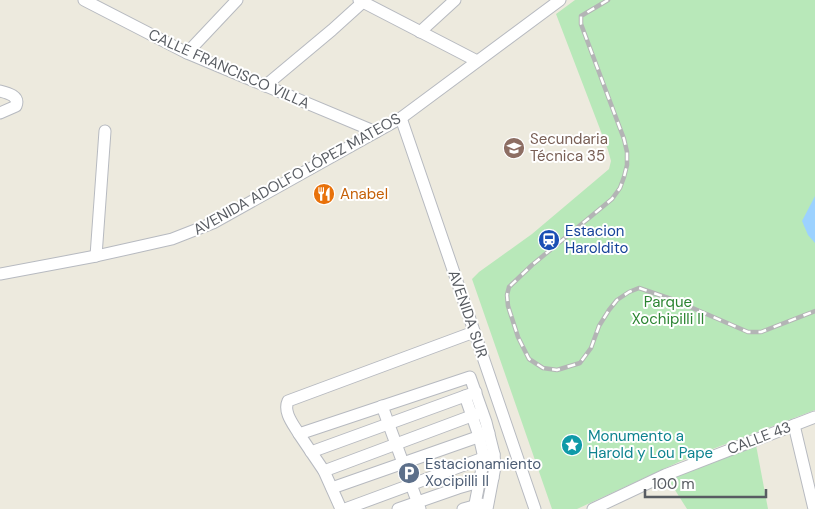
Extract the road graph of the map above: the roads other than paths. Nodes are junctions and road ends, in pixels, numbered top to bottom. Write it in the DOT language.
graph roads {
  1 [pos="85,0"];
  2 [pos="237,0"];
  3 [pos="455,0"];
  4 [pos="560,0"];
  5 [pos="361,1"];
  6 [pos="420,32"];
  7 [pos="187,53"];
  8 [pos="476,61"];
  9 [pos="265,86"];
  10 [pos="0,91"];
  11 [pos="0,113"];
  12 [pos="401,118"];
  13 [pos="104,131"];
  14 [pos="376,132"];
  15 [pos="96,256"];
  16 [pos="0,274"];
  17 [pos="474,332"];
  18 [pos="488,372"];
  19 [pos="470,377"];
  20 [pos="470,394"];
  21 [pos="382,406"];
  22 [pos="477,414"];
  23 [pos="815,416"];
  24 [pos="389,423"];
  25 [pos="794,424"];
  26 [pos="299,434"];
  27 [pos="484,435"];
  28 [pos="397,444"];
  29 [pos="312,452"];
  30 [pos="489,456"];
  31 [pos="403,462"];
  32 [pos="324,470"];
  33 [pos="493,478"];
  34 [pos="480,481"];
  35 [pos="411,484"];
  36 [pos="812,485"];
  37 [pos="332,488"];
  38 [pos="618,498"];
  39 [pos="419,505"];
  40 [pos="487,506"];
  41 [pos="470,508"];
  42 [pos="343,509"];
  43 [pos="398,509"];
  44 [pos="535,509"];
  45 [pos="593,509"];
  46 [pos="622,509"];
  47 [pos="814,509"];
  1 -- 7 [label="street, CALLE FRANCISCO VILLA"];
  2 -- 7 [label="street"];
  3 -- 6 [label="street"];
  4 -- 8 [label="street, AVENIDA ADOLFO LÓPEZ MATEOS"];
  5 -- 6 [label="street"];
  5 -- 9 [label="street"];
  6 -- 8 [label="street"];
  7 -- 9 [label="street, CALLE FRANCISCO VILLA"];
  8 -- 12 [label="street, AVENIDA ADOLFO LÓPEZ MATEOS"];
  9 -- 14 [label="street, CALLE FRANCISCO VILLA"];
  10 -- 11 [label="street"];
  12 -- 14 [label="street, AVENIDA ADOLFO LÓPEZ MATEOS"];
  12 -- 17 [label="street, AVENIDA SUR"];
  13 -- 15 [label="street"];
  14 -- 15 [label="street, AVENIDA ADOLFO LÓPEZ MATEOS"];
  15 -- 16 [label="street, AVENIDA ADOLFO LÓPEZ MATEOS"];
  17 -- 18 [label="street, AVENIDA SUR"];
  17 -- 26 [label="street"];
  18 -- 19 [label="street"];
  18 -- 44 [label="street, AVENIDA SUR"];
  19 -- 20 [label="street"];
  19 -- 21 [label="street"];
  20 -- 22 [label="street"];
  20 -- 24 [label="street"];
  21 -- 24 [label="street"];
  21 -- 26 [label="street"];
  22 -- 27 [label="street"];
  22 -- 28 [label="street"];
  23 -- 25 [label="street, CALLE 43"];
  24 -- 28 [label="street"];
  24 -- 29 [label="street"];
  25 -- 36 [label="street"];
  25 -- 38 [label="street, CALLE 43"];
  26 -- 29 [label="street"];
  27 -- 30 [label="street"];
  27 -- 31 [label="street"];
  28 -- 31 [label="street"];
  28 -- 32 [label="street"];
  29 -- 32 [label="street"];
  30 -- 33 [label="street"];
  30 -- 34 [label="street"];
  30 -- 35 [label="street"];
  31 -- 35 [label="street"];
  31 -- 37 [label="street"];
  32 -- 37 [label="street"];
  33 -- 34 [label="street"];
  33 -- 40 [label="street"];
  34 -- 39 [label="street"];
  34 -- 41 [label="street"];
  35 -- 39 [label="street"];
  35 -- 42 [label="street"];
  36 -- 47 [label="street"];
  37 -- 42 [label="street"];
  38 -- 45 [label="street, CALLE 43"];
  38 -- 46 [label="street"];
  39 -- 43 [label="street"];
  40 -- 41 [label="street"];
}
